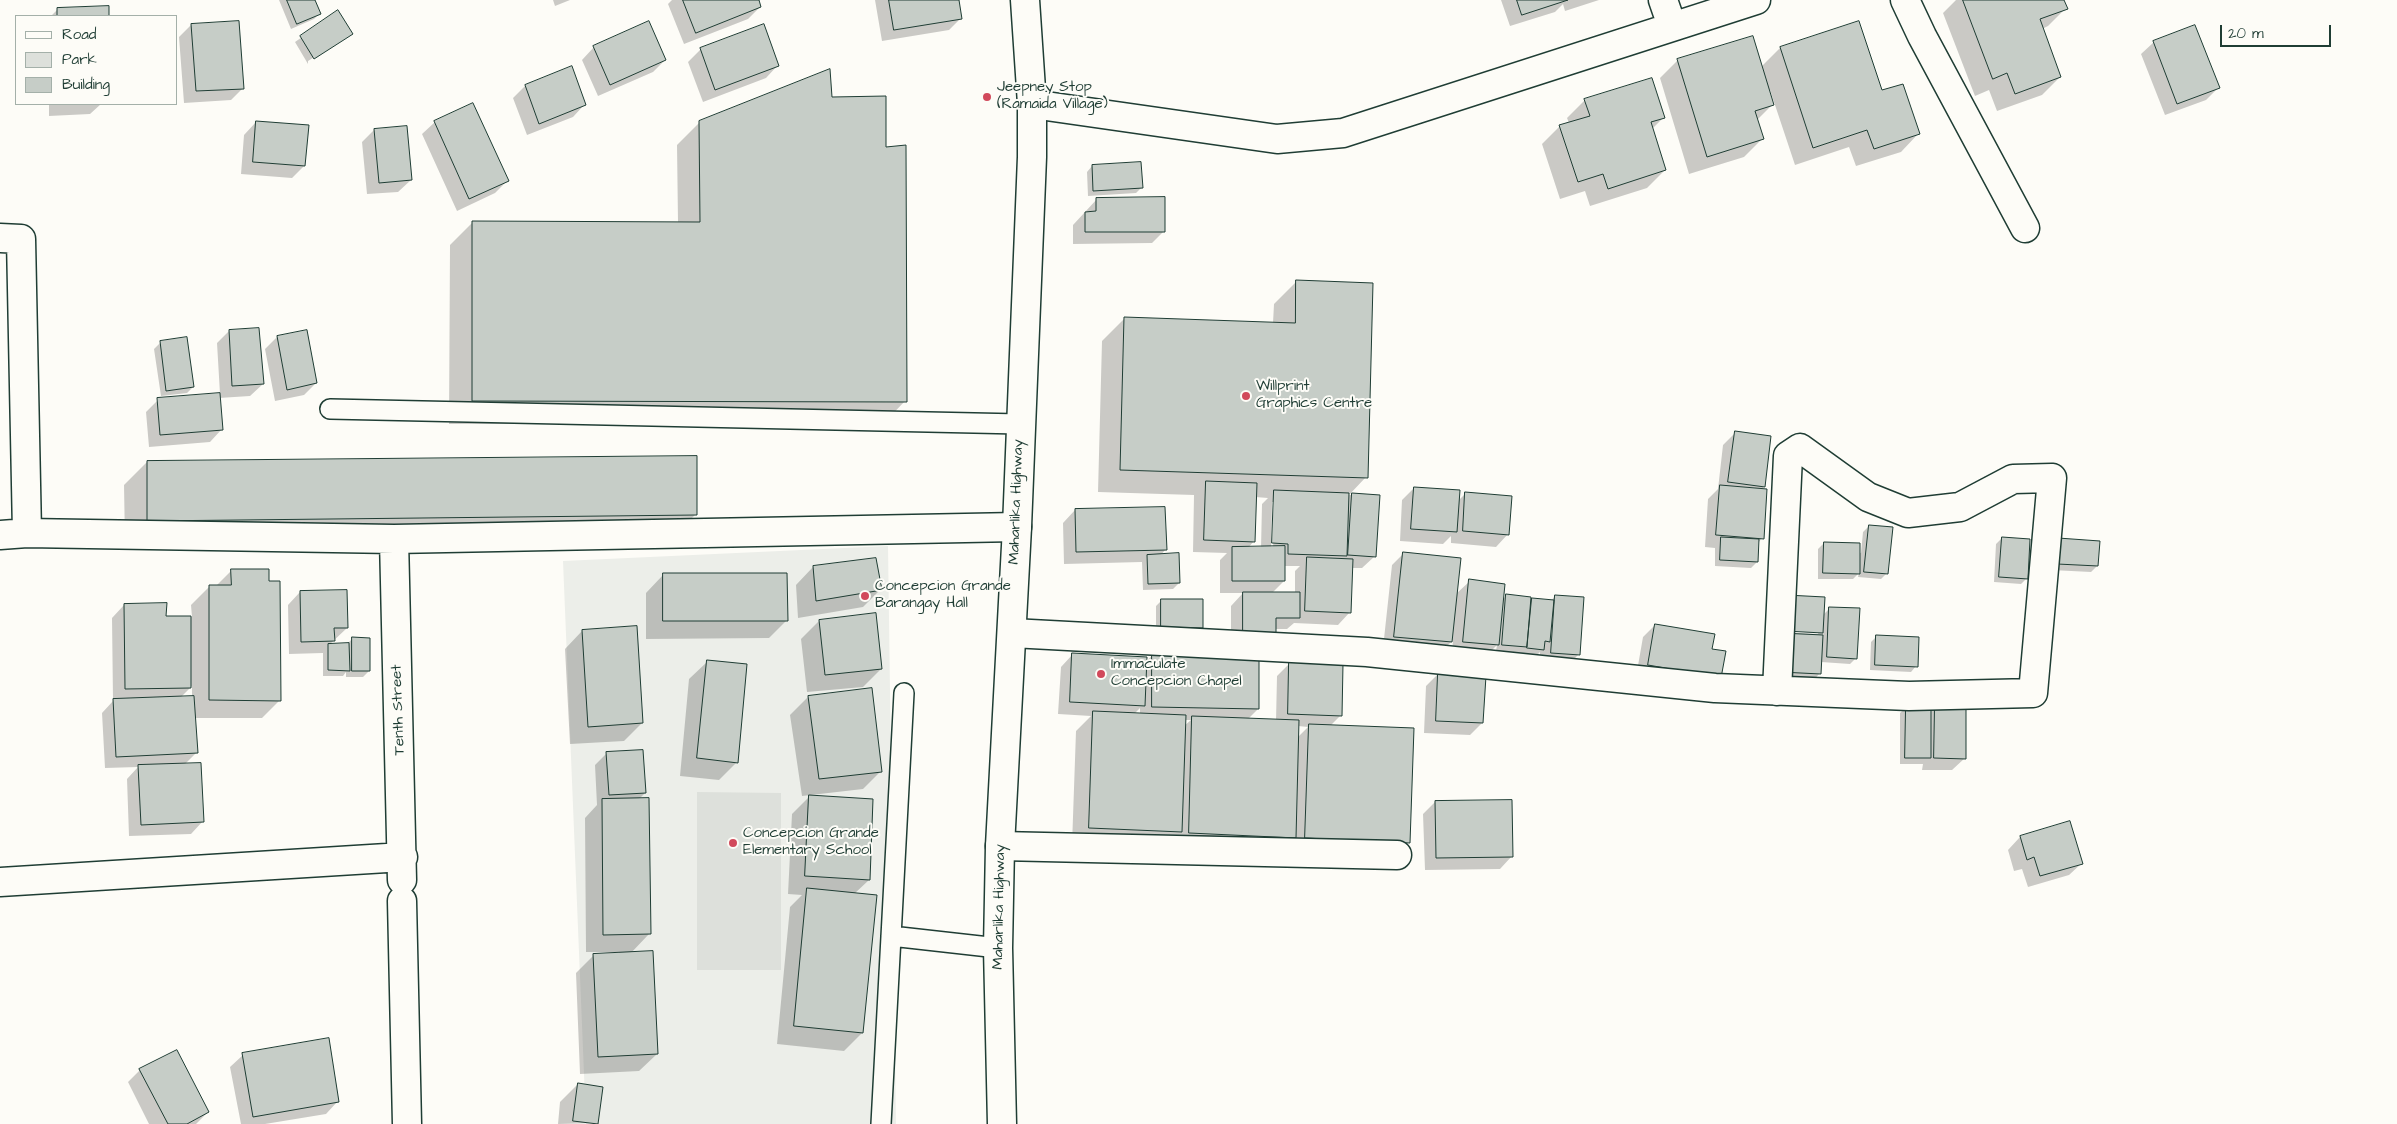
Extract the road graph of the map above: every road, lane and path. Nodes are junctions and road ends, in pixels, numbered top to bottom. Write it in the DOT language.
graph roads {
  1 [pos="1024,0"];
  2 [pos="1663,0"];
  3 [pos="1756,0"];
  4 [pos="1905,0"];
  5 [pos="1672,26"];
  6 [pos="1032,104"];
  7 [pos="2025,228"];
  8 [pos="0,238"];
  9 [pos="330,409"];
  10 [pos="1020,424"];
  11 [pos="1017,527"];
  12 [pos="27,533"];
  13 [pos="0,535"];
  14 [pos="394,540"];
  15 [pos="1012,633"];
  16 [pos="1777,691"];
  17 [pos="904,693"];
  18 [pos="1000,846"];
  19 [pos="1397,855"];
  20 [pos="402,879"];
  21 [pos="0,882"];
  22 [pos="891,936"];
  23 [pos="998,948"];
  24 [pos="407,1124"];
  25 [pos="881,1124"];
  26 [pos="1002,1124"];
  1 -- 6 [label="street, Maharlika Highway"];
  2 -- 5 [label="street"];
  3 -- 5 [label="street"];
  4 -- 7 [label="street"];
  5 -- 6 [label="street"];
  6 -- 10 [label="street, Maharlika Highway"];
  8 -- 12 [label="street"];
  9 -- 10 [label="lane"];
  10 -- 11 [label="street, Maharlika Highway"];
  11 -- 14 [label="street"];
  11 -- 15 [label="street, Maharlika Highway"];
  12 -- 13 [label="street"];
  12 -- 14 [label="street"];
  14 -- 20 [label="street, Tenth Street"];
  15 -- 16 [label="street"];
  15 -- 18 [label="street, Maharlika Highway"];
  16 -- 16 [label="street"];
  17 -- 22 [label="lane"];
  18 -- 19 [label="street"];
  18 -- 23 [label="street, Maharlika Highway"];
  20 -- 21 [label="street"];
  20 -- 24 [label="street, Tenth Street"];
  22 -- 23 [label="lane"];
  22 -- 25 [label="lane"];
  23 -- 26 [label="street, Maharlika Highway"];
}
